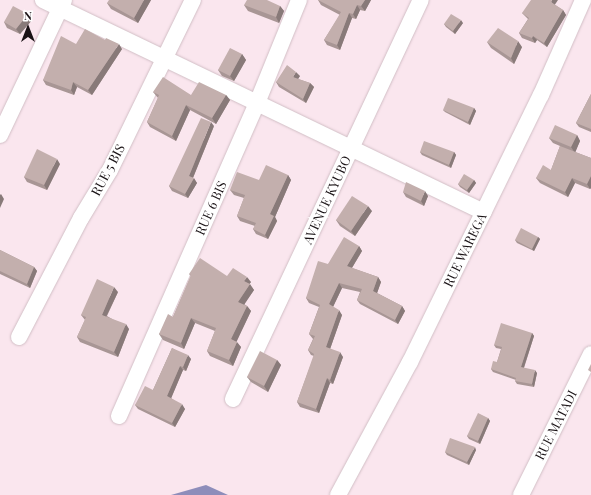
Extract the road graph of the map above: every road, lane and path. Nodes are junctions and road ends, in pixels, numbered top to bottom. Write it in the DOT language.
graph roads {
  1 [pos="44,0"];
  2 [pos="193,0"];
  3 [pos="299,0"];
  4 [pos="421,0"];
  5 [pos="583,0"];
  6 [pos="62,4"];
  7 [pos="164,60"];
  8 [pos="257,103"];
  9 [pos="0,135"];
  10 [pos="352,147"];
  11 [pos="484,212"];
  12 [pos="19,337"];
  13 [pos="591,354"];
  14 [pos="232,399"];
  15 [pos="119,416"];
  16 [pos="338,495"];
  17 [pos="521,495"];
  1 -- 6 [label="street"];
  2 -- 7 [label="street, RUE 5 BIS"];
  3 -- 8 [label="street, RUE 6 BIS"];
  4 -- 10 [label="street, AVENUE KYUBO"];
  5 -- 11 [label="street, RUE WAREGA"];
  6 -- 7 [label="street"];
  6 -- 9 [label="street"];
  7 -- 8 [label="street"];
  7 -- 12 [label="street, RUE 5 BIS"];
  8 -- 10 [label="street"];
  8 -- 15 [label="street, RUE 6 BIS"];
  10 -- 11 [label="street"];
  10 -- 14 [label="street, AVENUE KYUBO"];
  11 -- 16 [label="street, RUE WAREGA"];
  13 -- 17 [label="street, RUE MATADI"];
}
